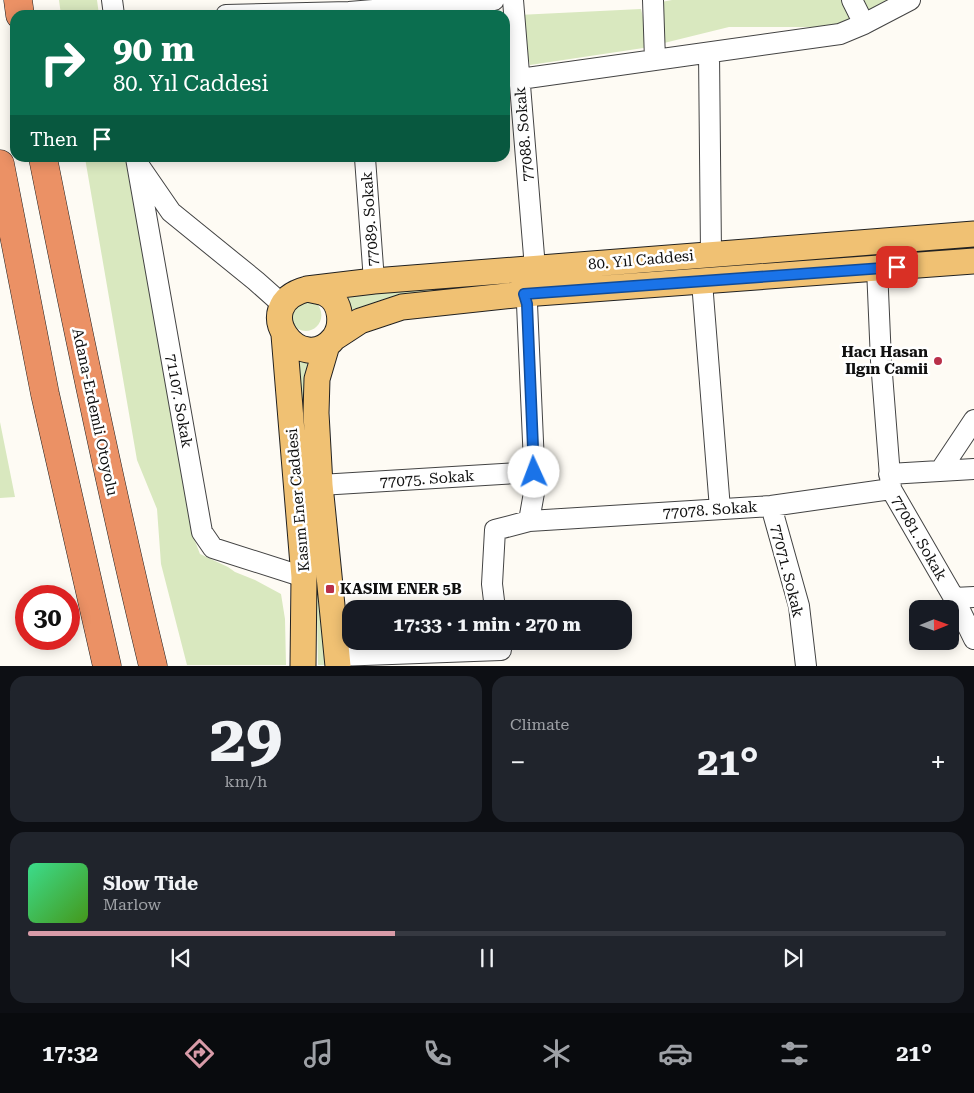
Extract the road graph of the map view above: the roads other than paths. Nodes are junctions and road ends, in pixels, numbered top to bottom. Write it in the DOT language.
graph roads {
  1 [pos="494,0"];
  2 [pos="513,0"];
  3 [pos="653,0"];
  4 [pos="852,0"];
  5 [pos="910,0"];
  6 [pos="309,6"];
  7 [pos="272,10"];
  8 [pos="332,10"];
  9 [pos="382,10"];
  10 [pos="864,24"];
  11 [pos="511,52"];
  12 [pos="709,53"];
  13 [pos="655,60"];
  14 [pos="520,79"];
  15 [pos="44,162"];
  16 [pos="137,162"];
  17 [pos="138,162"];
  18 [pos="365,162"];
  19 [pos="0,164"];
  20 [pos="974,234"];
  21 [pos="712,254"];
  22 [pos="974,261"];
  23 [pos="535,268"];
  24 [pos="877,268"];
  25 [pos="374,281"];
  26 [pos="702,282"];
  27 [pos="308,289"];
  28 [pos="524,294"];
  29 [pos="283,305"];
  30 [pos="284,335"];
  31 [pos="330,341"];
  32 [pos="974,420"];
  33 [pos="974,468"];
  34 [pos="940,471"];
  35 [pos="108,472"];
  36 [pos="534,472"];
  37 [pos="890,482"];
  38 [pos="320,485"];
  39 [pos="771,506"];
  40 [pos="720,509"];
  41 [pos="529,521"];
  42 [pos="314,551"];
  43 [pos="304,577"];
  44 [pos="974,597"];
  45 [pos="954,598"];
  46 [pos="494,600"];
  47 [pos="974,639"];
  48 [pos="502,652"];
  49 [pos="335,662"];
  50 [pos="107,666"];
  51 [pos="153,666"];
  52 [pos="171,666"];
  53 [pos="303,666"];
  54 [pos="312,666"];
  55 [pos="806,666"];
  1 -- 9 [label="street"];
  2 -- 11 [label="street, 77088. Sokak"];
  3 -- 13 [label="street"];
  4 -- 10 [label="street"];
  5 -- 10 [label="street"];
  6 -- 7 [label="street"];
  6 -- 8 [label="street"];
  10 -- 12 [label="street"];
  11 -- 14 [label="street, 77088. Sokak"];
  12 -- 13 [label="street"];
  12 -- 21 [label="street"];
  13 -- 14 [label="street"];
  14 -- 23 [label="street, 77088. Sokak"];
  15 -- 35 [label="highway, Adana-Erdemli Otoyolu"];
  16 -- 43 [label="street, 71107. Sokak"];
  17 -- 29 [label="street"];
  18 -- 25 [label="street, 77089. Sokak"];
  19 -- 50 [label="highway"];
  20 -- 21 [label="main road, 80. Yıl Caddesi"];
  21 -- 23 [label="main road, 80. Yıl Caddesi"];
  22 -- 24 [label="main road, 80. Yıl Caddesi"];
  23 -- 25 [label="main road, 80. Yıl Caddesi"];
  24 -- 26 [label="main road, 80. Yıl Caddesi"];
  24 -- 37 [label="street"];
  25 -- 27 [label="main road, 80. Yıl Caddesi"];
  26 -- 28 [label="main road, 80. Yıl Caddesi"];
  26 -- 40 [label="street"];
  27 -- 29 [label="main road"];
  27 -- 31 [label="main road"];
  28 -- 31 [label="main road, 80. Yıl Caddesi"];
  28 -- 36 [label="street"];
  29 -- 30 [label="main road"];
  30 -- 31 [label="main road"];
  30 -- 42 [label="main road, Kasım Ener Caddesi"];
  31 -- 38 [label="main road, Kasım Ener Caddesi"];
  32 -- 34 [label="street"];
  33 -- 34 [label="street, 77078. Sokak"];
  34 -- 37 [label="street, 77078. Sokak"];
  35 -- 51 [label="highway, Adana-Erdemli Otoyolu"];
  35 -- 52 [label="highway"];
  36 -- 38 [label="street, 77075. Sokak"];
  36 -- 41 [label="street"];
  37 -- 39 [label="street, 77078. Sokak"];
  37 -- 45 [label="street, 77081. Sokak"];
  38 -- 42 [label="main road, Kasım Ener Caddesi"];
  39 -- 40 [label="street, 77078. Sokak"];
  39 -- 55 [label="street, 77071. Sokak"];
  40 -- 41 [label="street, 77078. Sokak"];
  41 -- 46 [label="street, 77078. Sokak"];
  42 -- 43 [label="main road, Kasım Ener Caddesi"];
  42 -- 49 [label="main road, Kasım Ener Caddesi"];
  42 -- 54 [label="main road"];
  43 -- 53 [label="main road, Kasım Ener Caddesi"];
  44 -- 45 [label="street"];
  45 -- 47 [label="street, 77081. Sokak"];
  48 -- 49 [label="street"];
}
